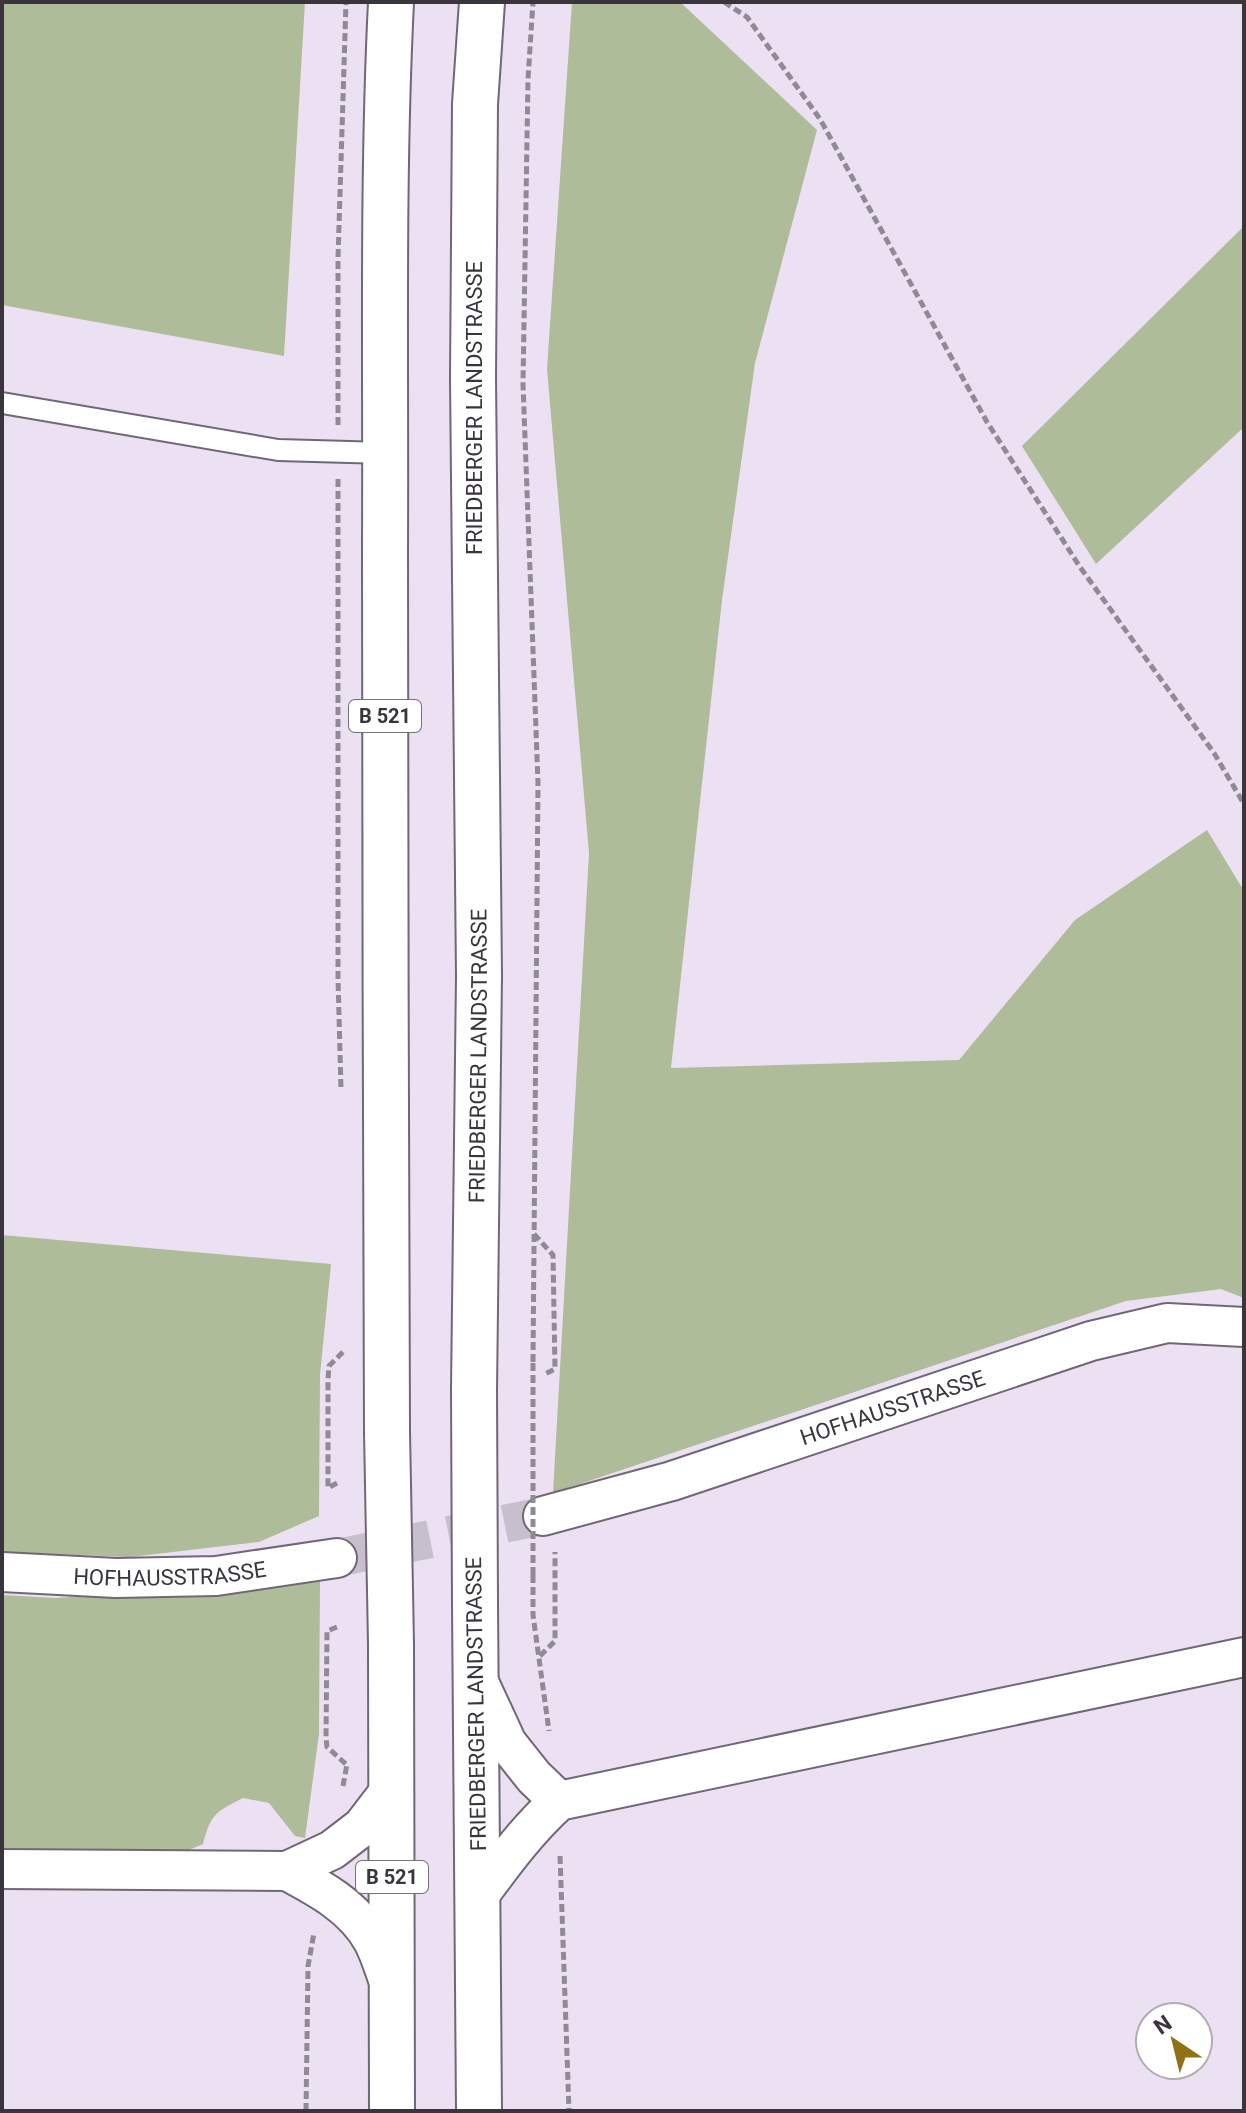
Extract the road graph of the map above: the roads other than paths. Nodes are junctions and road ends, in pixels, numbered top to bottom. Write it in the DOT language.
graph roads {
  1 [pos="391,2"];
  2 [pos="482,2"];
  3 [pos="2,403"];
  4 [pos="385,453"];
  5 [pos="1244,1327"];
  6 [pos="543,1516"];
  7 [pos="337,1558"];
  8 [pos="2,1572"];
  9 [pos="1244,1657"];
  10 [pos="476,1678"];
  11 [pos="392,1788"];
  12 [pos="559,1801"];
  13 [pos="2,1869"];
  14 [pos="287,1871"];
  15 [pos="478,1897"];
  16 [pos="391,1987"];
  17 [pos="392,2111"];
  18 [pos="479,2111"];
  1 -- 4 [label="main road, B 521"];
  2 -- 10 [label="main road, FRIEDBERGER LANDSTRASSE, bridge"];
  3 -- 4 [label="lane"];
  4 -- 11 [label="main road, B 521, bridge"];
  5 -- 6 [label="street, HOFHAUSSTRASSE"];
  7 -- 8 [label="street, HOFHAUSSTRASSE"];
  9 -- 12 [label="street"];
  10 -- 12 [label="street"];
  10 -- 15 [label="main road, FRIEDBERGER LANDSTRASSE"];
  11 -- 14 [label="street"];
  11 -- 16 [label="main road, B 521"];
  12 -- 15 [label="street"];
  13 -- 14 [label="street"];
  14 -- 16 [label="street"];
  15 -- 18 [label="main road, FRIEDBERGER LANDSTRASSE"];
  16 -- 17 [label="main road, B 521"];
}
